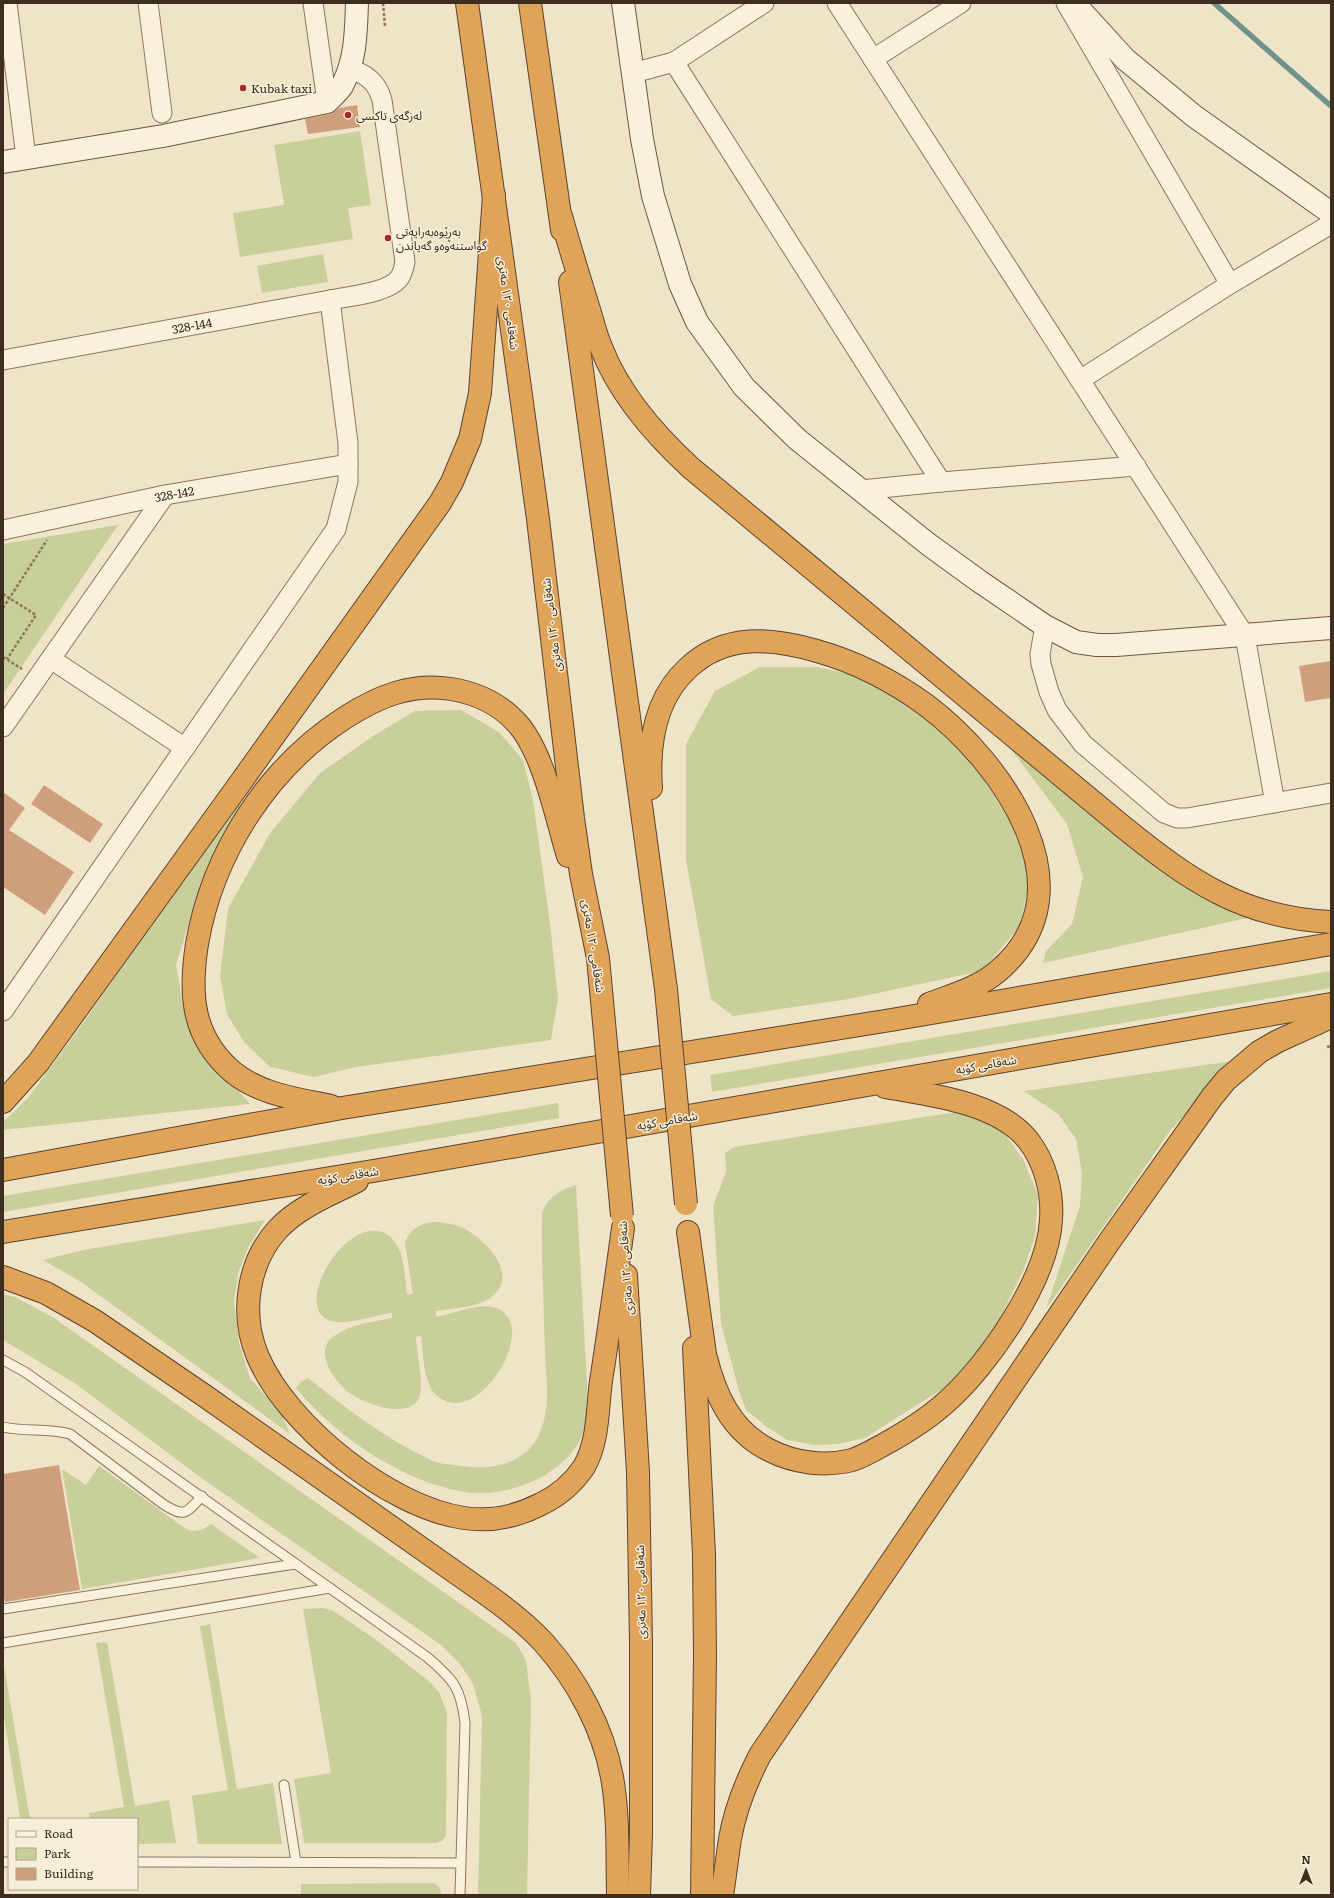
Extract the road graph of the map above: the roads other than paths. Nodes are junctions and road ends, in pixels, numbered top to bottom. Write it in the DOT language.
graph roads {
  1 [pos="6,3"];
  2 [pos="148,3"];
  3 [pos="313,3"];
  4 [pos="357,3"];
  5 [pos="467,3"];
  6 [pos="530,3"];
  7 [pos="623,3"];
  8 [pos="764,3"];
  9 [pos="838,3"];
  10 [pos="961,3"];
  11 [pos="1066,3"];
  12 [pos="1074,3"];
  13 [pos="873,59"];
  14 [pos="674,62"];
  15 [pos="348,69"];
  16 [pos="633,73"];
  17 [pos="327,102"];
  18 [pos="162,113"];
  19 [pos="26,158"];
  20 [pos="3,162"];
  21 [pos="494,195"];
  22 [pos="1331,214"];
  23 [pos="560,216"];
  24 [pos="1331,224"];
  25 [pos="1230,284"];
  26 [pos="330,300"];
  27 [pos="3,360"];
  28 [pos="1080,380"];
  29 [pos="348,464"];
  30 [pos="1136,466"];
  31 [pos="941,482"];
  32 [pos="861,490"];
  33 [pos="165,495"];
  34 [pos="3,530"];
  35 [pos="1045,626"];
  36 [pos="1331,628"];
  37 [pos="1245,636"];
  38 [pos="51,658"];
  39 [pos="3,727"];
  40 [pos="185,748"];
  41 [pos="1331,793"];
  42 [pos="1275,803"];
  43 [pos="1331,922"];
  44 [pos="1331,944"];
  45 [pos="662,949"];
  46 [pos="598,958"];
  47 [pos="1331,1004"];
  48 [pos="3,1011"];
  49 [pos="1331,1017"];
  50 [pos="891,1020"];
  51 [pos="870,1084"];
  52 [pos="3,1102"];
  53 [pos="342,1108"];
  54 [pos="3,1170"];
  55 [pos="379,1170"];
  56 [pos="623,1222"];
  57 [pos="3,1232"];
  58 [pos="688,1232"];
  59 [pos="3,1277"];
  60 [pos="3,1360"];
  61 [pos="3,1427"];
  62 [pos="202,1496"];
  63 [pos="295,1564"];
  64 [pos="330,1588"];
  65 [pos="3,1609"];
  66 [pos="3,1643"];
  67 [pos="284,1785"];
  68 [pos="138,1862"];
  69 [pos="296,1862"];
  70 [pos="460,1863"];
  71 [pos="460,1895"];
  72 [pos="618,1895"];
  73 [pos="638,1895"];
  74 [pos="702,1895"];
  75 [pos="722,1895"];
  1 -- 19 [label="street"];
  2 -- 18 [label="street"];
  3 -- 17 [label="street"];
  4 -- 15 [label="street"];
  5 -- 21 [label="highway, شەقامی ١٢٠ مەتری"];
  6 -- 23 [label="highway"];
  7 -- 16 [label="street"];
  8 -- 14 [label="street"];
  9 -- 13 [label="street"];
  10 -- 13 [label="street"];
  11 -- 25 [label="street"];
  12 -- 22 [label="street"];
  13 -- 28 [label="street"];
  14 -- 16 [label="street"];
  14 -- 31 [label="street"];
  15 -- 17 [label="street"];
  15 -- 26 [label="street, 328-144"];
  16 -- 32 [label="street"];
  17 -- 19 [label="street"];
  19 -- 20 [label="street"];
  21 -- 46 [label="highway, شەقامی ١٢٠ مەتری"];
  21 -- 52 [label="highway"];
  23 -- 43 [label="highway"];
  23 -- 45 [label="highway"];
  24 -- 25 [label="street"];
  25 -- 28 [label="street"];
  26 -- 27 [label="street, 328-144"];
  26 -- 29 [label="street"];
  28 -- 30 [label="street"];
  29 -- 33 [label="street, 328-142"];
  29 -- 40 [label="street"];
  30 -- 31 [label="street"];
  30 -- 37 [label="street"];
  31 -- 32 [label="street"];
  32 -- 35 [label="street"];
  33 -- 34 [label="street, 328-142"];
  33 -- 38 [label="street"];
  35 -- 37 [label="street"];
  35 -- 42 [label="street"];
  36 -- 37 [label="street"];
  37 -- 42 [label="street"];
  38 -- 39 [label="street"];
  38 -- 40 [label="street"];
  40 -- 48 [label="street"];
  41 -- 42 [label="street"];
  44 -- 50 [label="highway"];
  45 -- 50 [label="highway"];
  45 -- 58 [label="highway, bridge"];
  46 -- 53 [label="highway"];
  46 -- 56 [label="highway, شەقامی ١٢٠ مەتری, bridge"];
  47 -- 51 [label="highway, شەقامی کۆیە"];
  49 -- 75 [label="highway"];
  50 -- 53 [label="highway"];
  51 -- 55 [label="highway, شەقامی کۆیە"];
  51 -- 58 [label="highway"];
  53 -- 54 [label="highway"];
  55 -- 56 [label="highway"];
  55 -- 57 [label="highway, شەقامی کۆیە"];
  56 -- 73 [label="highway, شەقامی ١٢٠ مەتری"];
  58 -- 74 [label="highway"];
  59 -- 72 [label="highway"];
  60 -- 62 [label="lane"];
  61 -- 62 [label="lane"];
  62 -- 63 [label="lane"];
  63 -- 64 [label="lane"];
  63 -- 65 [label="lane"];
  64 -- 66 [label="lane"];
  64 -- 70 [label="lane"];
  67 -- 69 [label="lane"];
  68 -- 69 [label="lane"];
  69 -- 70 [label="lane"];
  70 -- 71 [label="lane"];
}
